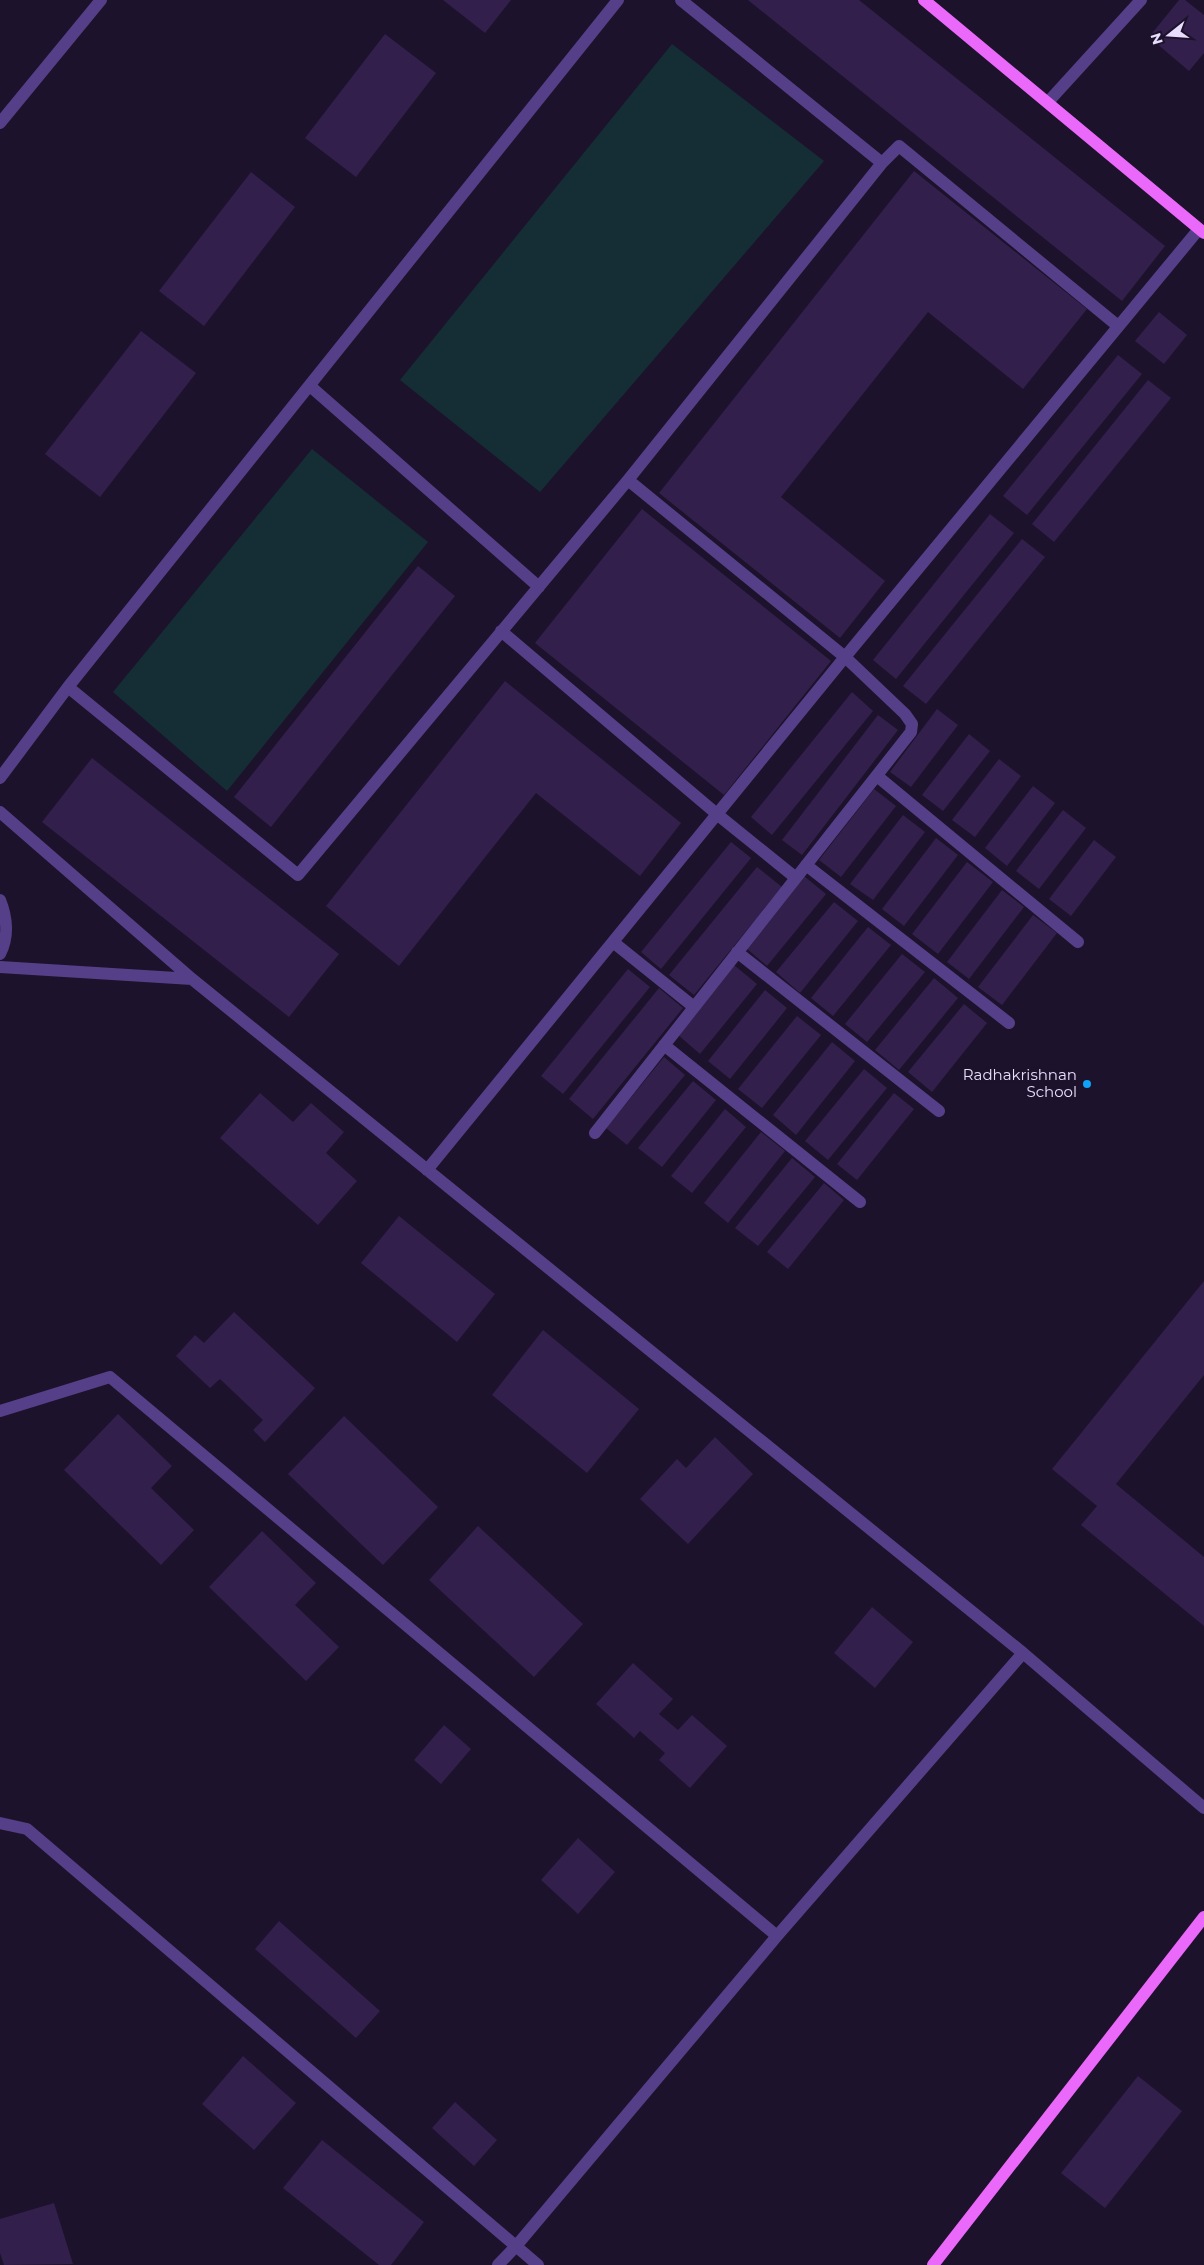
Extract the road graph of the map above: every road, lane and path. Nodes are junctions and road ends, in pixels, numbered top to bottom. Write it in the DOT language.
graph roads {
  1 [pos="101,0"];
  2 [pos="618,0"];
  3 [pos="681,0"];
  4 [pos="924,0"];
  5 [pos="1141,0"];
  6 [pos="1048,102"];
  7 [pos="0,123"];
  8 [pos="882,163"];
  9 [pos="1201,231"];
  10 [pos="1118,326"];
  11 [pos="310,386"];
  12 [pos="628,480"];
  13 [pos="539,587"];
  14 [pos="502,631"];
  15 [pos="845,657"];
  16 [pos="68,687"];
  17 [pos="877,776"];
  18 [pos="0,778"];
  19 [pos="0,812"];
  20 [pos="718,816"];
  21 [pos="806,865"];
  22 [pos="796,878"];
  23 [pos="0,900"];
  24 [pos="613,942"];
  25 [pos="1078,942"];
  26 [pos="738,952"];
  27 [pos="0,954"];
  28 [pos="0,967"];
  29 [pos="192,978"];
  30 [pos="694,1007"];
  31 [pos="1008,1024"];
  32 [pos="664,1045"];
  33 [pos="939,1111"];
  34 [pos="595,1133"];
  35 [pos="427,1170"];
  36 [pos="860,1202"];
  37 [pos="0,1411"];
  38 [pos="1023,1653"];
  39 [pos="1204,1808"];
  40 [pos="0,1823"];
  41 [pos="1204,1917"];
  42 [pos="777,1936"];
  43 [pos="516,2245"];
  44 [pos="498,2265"];
  45 [pos="538,2265"];
  46 [pos="933,2265"];
  1 -- 7 [label="street"];
  2 -- 11 [label="street"];
  3 -- 8 [label="street"];
  4 -- 6 [label="main road"];
  5 -- 6 [label="street"];
  6 -- 9 [label="main road"];
  8 -- 10 [label="street"];
  8 -- 12 [label="street"];
  9 -- 10 [label="street"];
  10 -- 15 [label="street"];
  11 -- 13 [label="street"];
  11 -- 16 [label="street"];
  12 -- 13 [label="street"];
  12 -- 15 [label="street"];
  13 -- 14 [label="street"];
  14 -- 16 [label="street"];
  14 -- 20 [label="street"];
  15 -- 17 [label="street"];
  15 -- 20 [label="street"];
  16 -- 18 [label="street"];
  17 -- 21 [label="street"];
  17 -- 25 [label="street"];
  19 -- 29 [label="street"];
  20 -- 22 [label="street"];
  20 -- 24 [label="street"];
  21 -- 22 [label="street"];
  21 -- 31 [label="street"];
  22 -- 26 [label="street"];
  23 -- 27 [label="street"];
  24 -- 30 [label="street"];
  24 -- 35 [label="street"];
  26 -- 30 [label="street"];
  26 -- 33 [label="street"];
  28 -- 29 [label="street"];
  29 -- 35 [label="street"];
  30 -- 32 [label="street"];
  32 -- 34 [label="street"];
  32 -- 36 [label="street"];
  35 -- 38 [label="street"];
  37 -- 42 [label="street"];
  38 -- 39 [label="street"];
  38 -- 42 [label="street"];
  40 -- 43 [label="street"];
  41 -- 46 [label="main road"];
  42 -- 43 [label="street"];
  43 -- 44 [label="street"];
  43 -- 45 [label="street"];
}
